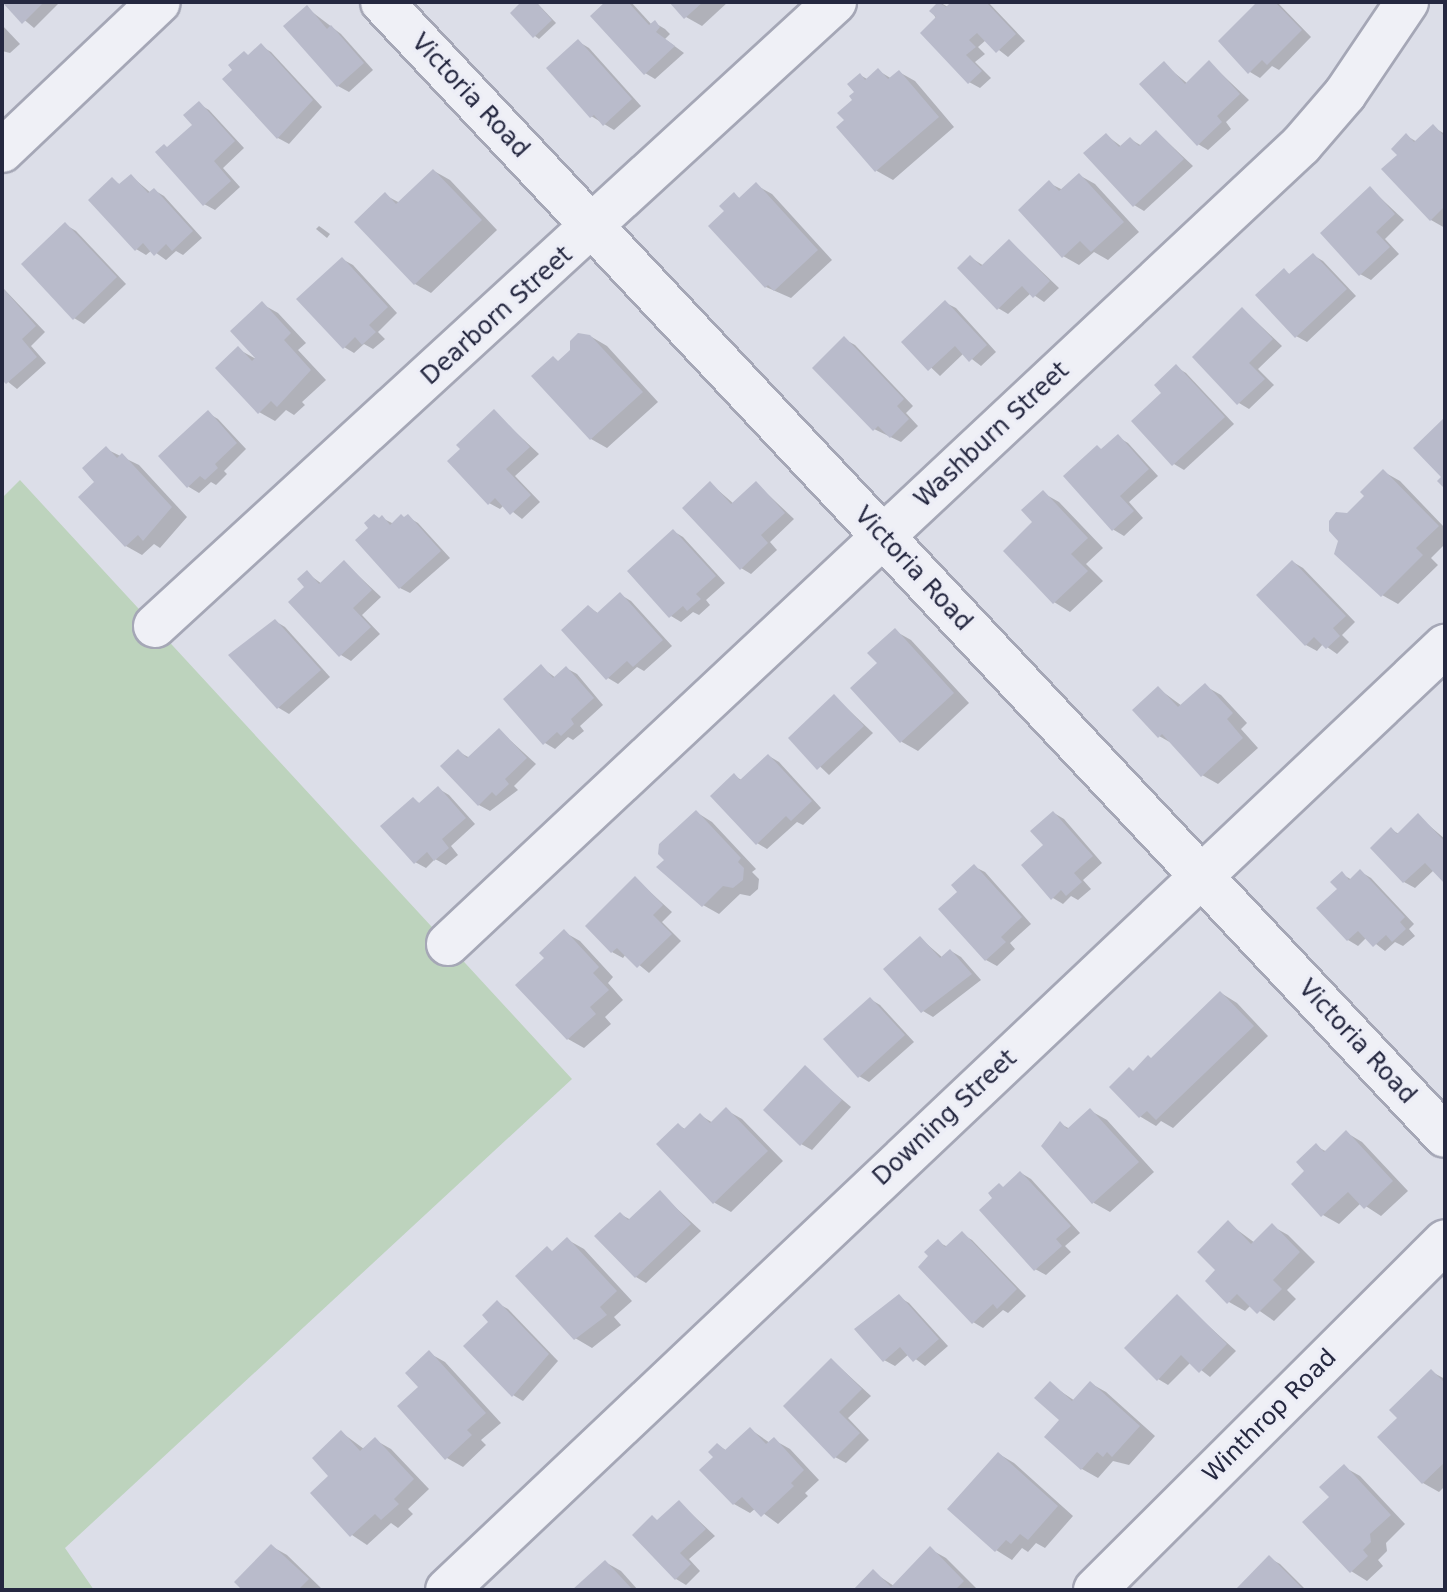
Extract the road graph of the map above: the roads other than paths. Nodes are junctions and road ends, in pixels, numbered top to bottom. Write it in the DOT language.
graph roads {
  1 [pos="159,2"];
  2 [pos="382,2"];
  3 [pos="835,2"];
  4 [pos="1407,2"];
  5 [pos="2,151"];
  6 [pos="594,228"];
  7 [pos="884,537"];
  8 [pos="155,626"];
  9 [pos="1445,646"];
  10 [pos="1201,876"];
  11 [pos="448,944"];
  12 [pos="1445,1136"];
  13 [pos="1445,1241"];
  14 [pos="447,1590"];
  15 [pos="1095,1590"];
  1 -- 5 [label="street"];
  2 -- 6 [label="street, Victoria Road"];
  3 -- 6 [label="street, Dearborn Street"];
  4 -- 7 [label="street, Washburn Street"];
  6 -- 7 [label="street, Victoria Road"];
  6 -- 8 [label="street, Dearborn Street"];
  7 -- 10 [label="street, Victoria Road"];
  7 -- 11 [label="street, Washburn Street"];
  9 -- 10 [label="street, Downing Street"];
  10 -- 12 [label="street, Victoria Road"];
  10 -- 14 [label="street, Downing Street"];
  13 -- 15 [label="street, Winthrop Road"];
}
